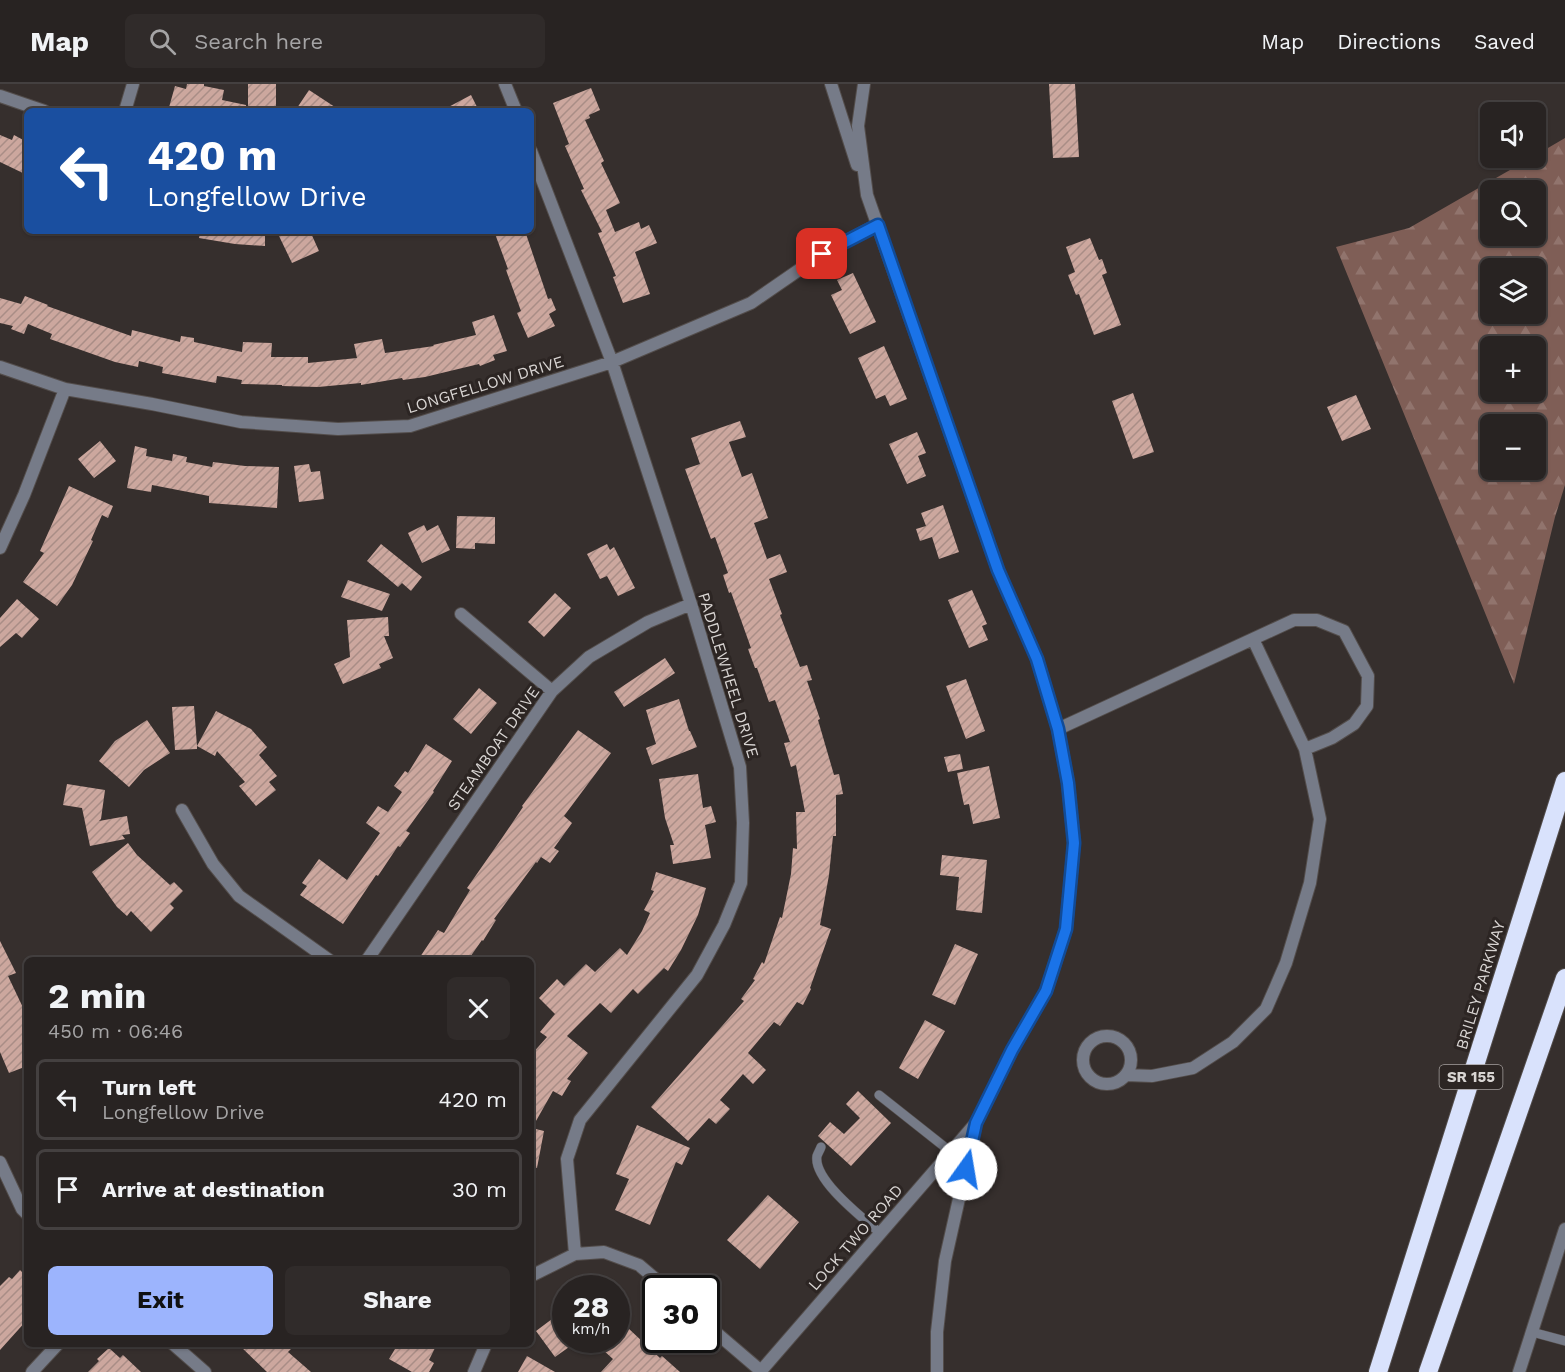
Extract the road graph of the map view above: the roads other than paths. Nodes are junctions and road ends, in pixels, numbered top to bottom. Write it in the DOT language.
graph roads {
  1 [pos="133,84"];
  2 [pos="505,84"];
  3 [pos="831,84"];
  4 [pos="864,84"];
  5 [pos="0,96"];
  6 [pos="35,108"];
  7 [pos="125,108"];
  8 [pos="515,108"];
  9 [pos="534,159"];
  10 [pos="867,195"];
  11 [pos="878,225"];
  12 [pos="612,362"];
  13 [pos="0,367"];
  14 [pos="65,389"];
  15 [pos="0,548"];
  16 [pos="691,604"];
  17 [pos="461,614"];
  18 [pos="1253,639"];
  19 [pos="552,691"];
  20 [pos="1058,729"];
  21 [pos="1305,749"];
  22 [pos="1565,781"];
  23 [pos="182,810"];
  24 [pos="325,957"];
  25 [pos="369,957"];
  26 [pos="1565,978"];
  27 [pos="1126,1075"];
  28 [pos="879,1095"];
  29 [pos="976,1123"];
  30 [pos="821,1147"];
  31 [pos="951,1152"];
  32 [pos="0,1162"];
  33 [pos="24,1211"];
  34 [pos="1565,1228"];
  35 [pos="880,1233"];
  36 [pos="575,1254"];
  37 [pos="534,1274"];
  38 [pos="651,1275"];
  39 [pos="1532,1332"];
  40 [pos="720,1336"];
  41 [pos="1565,1341"];
  42 [pos="55,1347"];
  43 [pos="177,1347"];
  44 [pos="485,1347"];
  45 [pos="32,1372"];
  46 [pos="206,1372"];
  47 [pos="474,1372"];
  48 [pos="760,1372"];
  49 [pos="937,1372"];
  50 [pos="1378,1372"];
  51 [pos="1428,1372"];
  52 [pos="1519,1372"];
  1 -- 7 [label="street"];
  2 -- 8 [label="street"];
  3 -- 10 [label="street"];
  4 -- 10 [label="street"];
  5 -- 6 [label="street"];
  9 -- 12 [label="street, PADDLEWHEEL DRIVE"];
  10 -- 11 [label="street"];
  11 -- 12 [label="street, LONGFELLOW DRIVE"];
  11 -- 20 [label="street"];
  12 -- 14 [label="street, LONGFELLOW DRIVE"];
  12 -- 16 [label="street, PADDLEWHEEL DRIVE"];
  13 -- 14 [label="street, LONGFELLOW DRIVE"];
  14 -- 15 [label="street"];
  16 -- 19 [label="street, STEAMBOAT DRIVE"];
  16 -- 36 [label="street, PADDLEWHEEL DRIVE"];
  17 -- 19 [label="street"];
  18 -- 20 [label="street"];
  18 -- 21 [label="street"];
  18 -- 21 [label="street"];
  19 -- 25 [label="street, STEAMBOAT DRIVE"];
  20 -- 29 [label="street"];
  21 -- 27 [label="street"];
  22 -- 50 [label="highway, BRILEY PARKWAY / SR 155"];
  23 -- 24 [label="street"];
  26 -- 51 [label="highway, SR 155"];
  28 -- 31 [label="lane"];
  29 -- 31 [label="street, LOCK TWO ROAD"];
  29 -- 49 [label="street"];
  30 -- 35 [label="lane"];
  31 -- 35 [label="street, LOCK TWO ROAD"];
  32 -- 33 [label="street"];
  34 -- 39 [label="street"];
  35 -- 48 [label="street, LOCK TWO ROAD"];
  36 -- 37 [label="street"];
  36 -- 38 [label="street"];
  39 -- 41 [label="lane"];
  39 -- 52 [label="street"];
  40 -- 48 [label="street"];
  42 -- 45 [label="street"];
  43 -- 46 [label="street"];
  44 -- 47 [label="street"];
}
